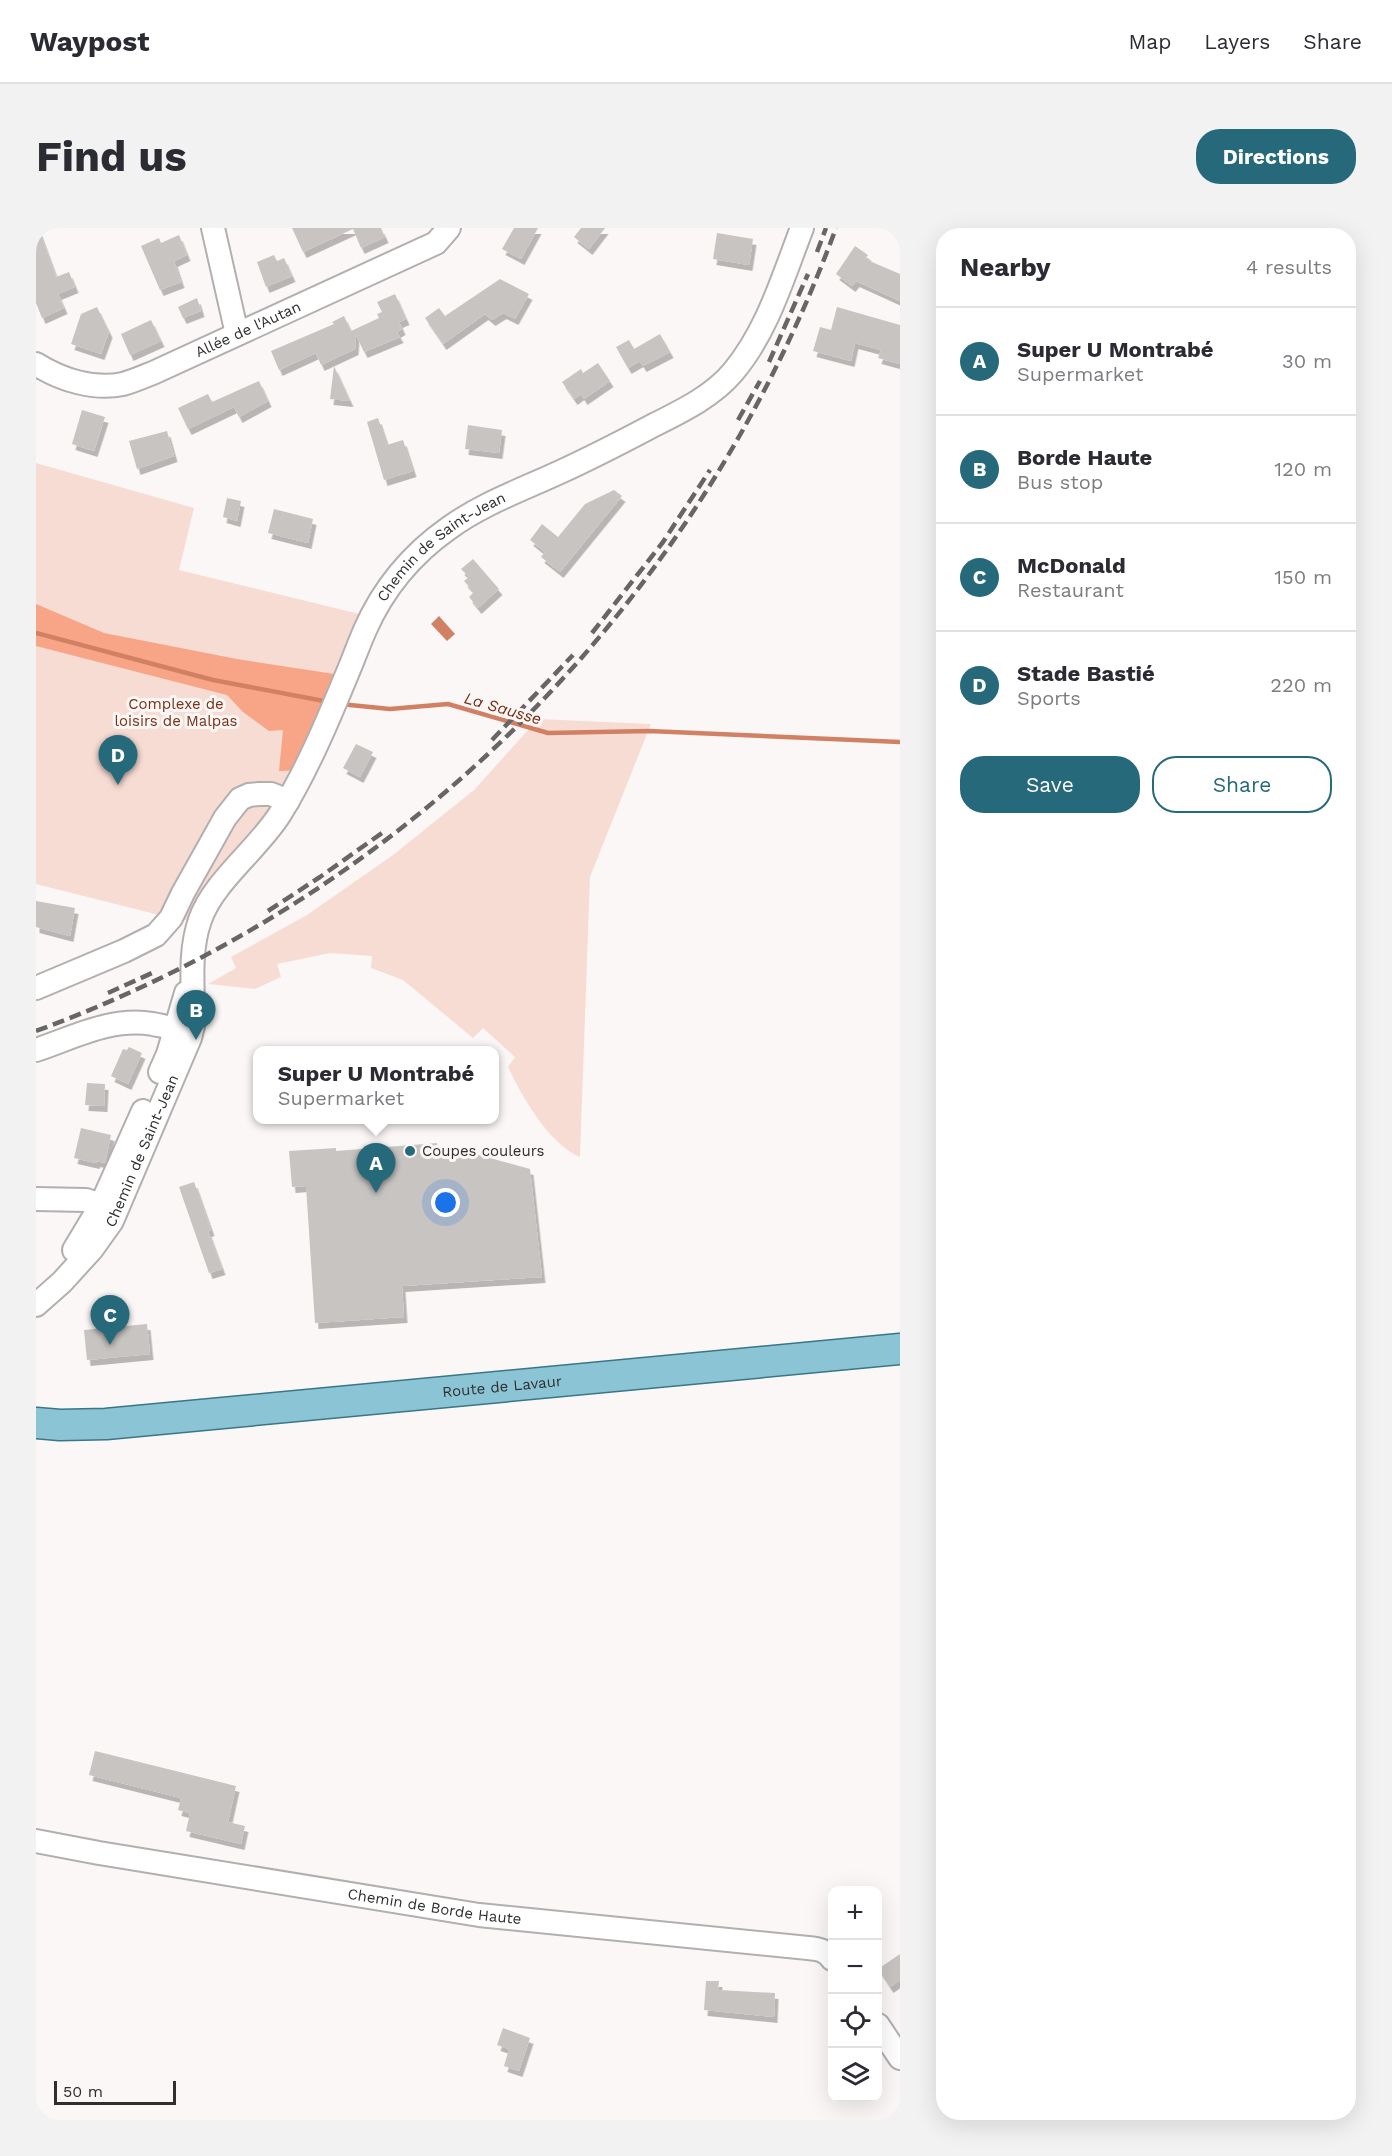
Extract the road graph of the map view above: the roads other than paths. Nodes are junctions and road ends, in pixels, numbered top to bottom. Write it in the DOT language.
graph roads {
  1 [pos="213,228"];
  2 [pos="449,228"];
  3 [pos="801,228"];
  4 [pos="237,333"];
  5 [pos="36,364"];
  6 [pos="288,801"];
  7 [pos="192,971"];
  8 [pos="36,988"];
  9 [pos="175,1031"];
  10 [pos="36,1050"];
  11 [pos="36,1199"];
  12 [pos="62,1200"];
  13 [pos="106,1213"];
  14 [pos="87,1230"];
  15 [pos="36,1292"];
  16 [pos="36,1305"];
  17 [pos="900,1349"];
  18 [pos="36,1423"];
  19 [pos="106,1424"];
  20 [pos="36,1442"];
  21 [pos="36,1841"];
  22 [pos="828,1953"];
  23 [pos="882,2031"];
  24 [pos="900,2058"];
  1 -- 4 [label="street"];
  2 -- 4 [label="street, Allée de l'Autan"];
  3 -- 6 [label="street, Chemin de Saint-Jean"];
  4 -- 5 [label="street, Allée de l'Autan"];
  6 -- 7 [label="street, Chemin de Saint-Jean"];
  6 -- 8 [label="street"];
  7 -- 9 [label="street, Chemin de Saint-Jean"];
  7 -- 13 [label="street, Chemin de Saint-Jean"];
  9 -- 10 [label="street"];
  9 -- 13 [label="street, Chemin de Saint-Jean"];
  11 -- 12 [label="street"];
  12 -- 13 [label="street"];
  12 -- 14 [label="street"];
  13 -- 14 [label="street, Chemin de Saint-Jean"];
  13 -- 16 [label="street, Chemin de Saint-Jean"];
  14 -- 15 [label="street, Chemin de Saint-Jean"];
  17 -- 19 [label="main road, Route de Lavaur"];
  18 -- 19 [label="main road, Route de Lavaur"];
  19 -- 20 [label="main road, Route de Lavaur"];
  21 -- 22 [label="street, Chemin de Borde Haute"];
  23 -- 24 [label="street"];
}
